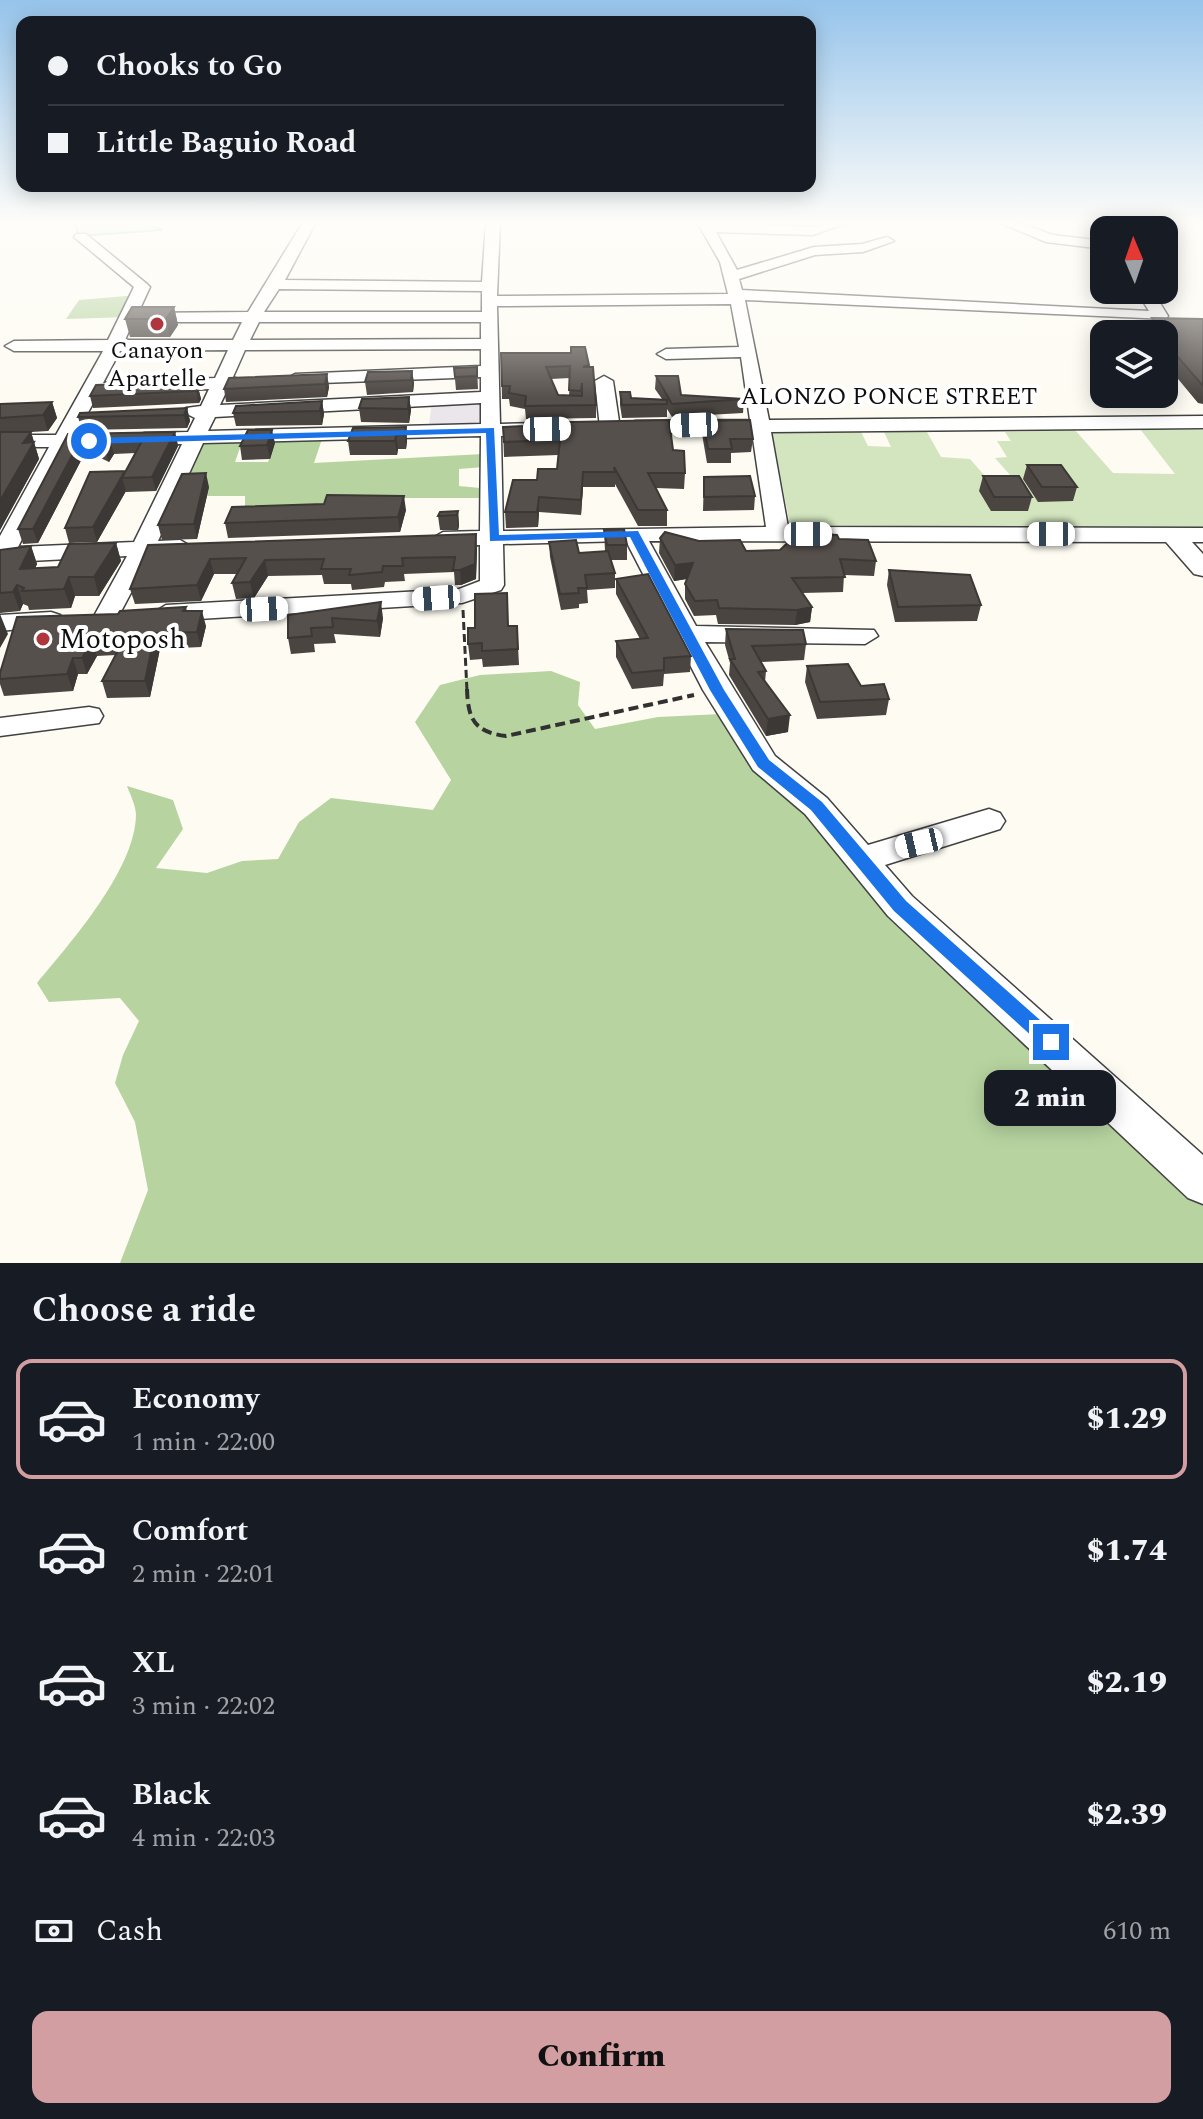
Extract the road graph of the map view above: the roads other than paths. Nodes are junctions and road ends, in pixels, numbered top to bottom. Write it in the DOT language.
graph roads {
  1 [pos="138,281"];
  2 [pos="277,281"];
  3 [pos="491,281"];
  4 [pos="733,281"];
  5 [pos="275,284"];
  6 [pos="737,297"];
  7 [pos="490,301"];
  8 [pos="1153,304"];
  9 [pos="128,317"];
  10 [pos="253,318"];
  11 [pos="240,344"];
  12 [pos="490,344"];
  13 [pos="115,345"];
  14 [pos="14,346"];
  15 [pos="748,352"];
  16 [pos="666,354"];
  17 [pos="490,371"];
  18 [pos="604,381"];
  19 [pos="222,383"];
  20 [pos="91,389"];
  21 [pos="491,397"];
  22 [pos="208,411"];
  23 [pos="178,413"];
  24 [pos="104,416"];
  25 [pos="74,418"];
  26 [pos="1203,422"];
  27 [pos="762,424"];
  28 [pos="563,428"];
  29 [pos="491,430"];
  30 [pos="195,436"];
  31 [pos="0,441"];
  32 [pos="60,441"];
  33 [pos="634,534"];
  34 [pos="778,534"];
  35 [pos="1172,534"];
  36 [pos="1203,535"];
  37 [pos="494,538"];
  38 [pos="421,539"];
  39 [pos="207,546"];
  40 [pos="145,547"];
  41 [pos="1,556"];
  42 [pos="1203,569"];
  43 [pos="107,616"];
  44 [pos="0,623"];
  45 [pos="687,634"];
  46 [pos="865,636"];
  47 [pos="89,716"];
  48 [pos="0,727"];
  49 [pos="989,821"];
  50 [pos="863,859"];
  51 [pos="1203,1183"];
  1 -- 9 [label="street"];
  2 -- 5 [label="street"];
  3 -- 7 [label="street"];
  4 -- 6 [label="street"];
  5 -- 7 [label="street"];
  5 -- 10 [label="street"];
  6 -- 7 [label="street"];
  6 -- 8 [label="street"];
  6 -- 15 [label="street"];
  7 -- 10 [label="street"];
  7 -- 12 [label="street"];
  9 -- 10 [label="street"];
  9 -- 13 [label="street"];
  10 -- 11 [label="street"];
  11 -- 12 [label="street"];
  11 -- 13 [label="street"];
  11 -- 19 [label="street"];
  12 -- 17 [label="street"];
  13 -- 14 [label="street"];
  13 -- 20 [label="street"];
  15 -- 16 [label="street"];
  15 -- 27 [label="street"];
  17 -- 19 [label="street"];
  17 -- 21 [label="street"];
  18 -- 27 [label="street, ALONZO PONCE STREET"];
  19 -- 20 [label="street"];
  19 -- 22 [label="street"];
  20 -- 25 [label="street"];
  21 -- 22 [label="street"];
  21 -- 29 [label="street"];
  22 -- 23 [label="street"];
  22 -- 30 [label="street"];
  24 -- 25 [label="street"];
  25 -- 32 [label="street"];
  26 -- 27 [label="street, ALONZO PONCE STREET"];
  27 -- 34 [label="street"];
  28 -- 29 [label="street"];
  29 -- 30 [label="street"];
  29 -- 37 [label="street"];
  30 -- 32 [label="street"];
  30 -- 40 [label="street"];
  31 -- 32 [label="street"];
  32 -- 41 [label="street"];
  33 -- 34 [label="street"];
  33 -- 37 [label="street"];
  33 -- 45 [label="street"];
  34 -- 35 [label="street"];
  35 -- 36 [label="street"];
  35 -- 42 [label="street"];
  37 -- 38 [label="street"];
  37 -- 43 [label="street"];
  39 -- 40 [label="street"];
  40 -- 41 [label="street"];
  40 -- 43 [label="street"];
  43 -- 44 [label="street"];
  45 -- 46 [label="street"];
  45 -- 50 [label="street"];
  47 -- 48 [label="street"];
  49 -- 50 [label="street"];
  50 -- 51 [label="street"];
}
